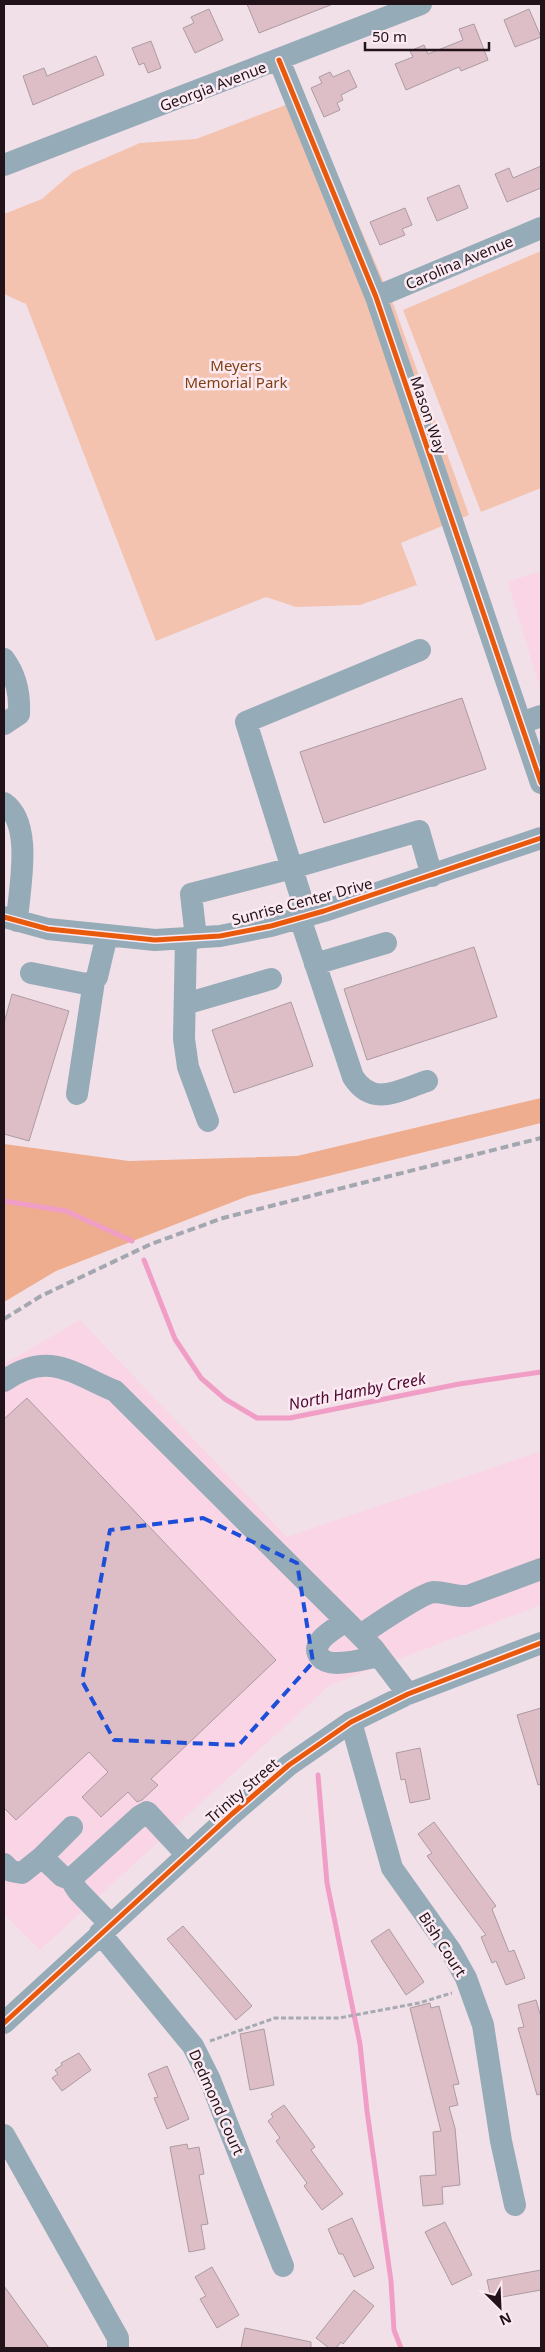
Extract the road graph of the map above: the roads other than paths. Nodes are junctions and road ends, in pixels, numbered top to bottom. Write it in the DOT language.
graph roads {
  1 [pos="421,4"];
  2 [pos="279,60"];
  3 [pos="4,165"];
  4 [pos="541,228"];
  5 [pos="376,297"];
  6 [pos="420,650"];
  7 [pos="4,659"];
  8 [pos="531,719"];
  9 [pos="4,724"];
  10 [pos="539,771"];
  11 [pos="4,803"];
  12 [pos="541,838"];
  13 [pos="292,868"];
  14 [pos="432,876"];
  15 [pos="303,917"];
  16 [pos="10,919"];
  17 [pos="107,935"];
  18 [pos="191,938"];
  19 [pos="386,943"];
  20 [pos="316,964"];
  21 [pos="31,973"];
  22 [pos="271,979"];
  23 [pos="94,981"];
  24 [pos="185,1004"];
  25 [pos="427,1081"];
  26 [pos="77,1094"];
  27 [pos="208,1121"];
  28 [pos="4,1381"];
  29 [pos="541,1569"];
  30 [pos="353,1628"];
  31 [pos="541,1643"];
  32 [pos="379,1656"];
  33 [pos="408,1694"];
  34 [pos="351,1722"];
  35 [pos="72,1827"];
  36 [pos="187,1855"];
  37 [pos="42,1857"];
  38 [pos="4,1864"];
  39 [pos="72,1880"];
  40 [pos="105,1929"];
  41 [pos="4,2023"];
  42 [pos="4,2135"];
  43 [pos="515,2204"];
  44 [pos="284,2266"];
  45 [pos="118,2348"];
  1 -- 2 [label="street, Georgia Avenue"];
  2 -- 3 [label="street, Georgia Avenue"];
  2 -- 5 [label="street, Mason Way"];
  4 -- 5 [label="street, Carolina Avenue"];
  5 -- 8 [label="street, Mason Way"];
  6 -- 13 [label="street"];
  7 -- 9 [label="street"];
  8 -- 10 [label="street, Mason Way"];
  11 -- 16 [label="street"];
  12 -- 14 [label="street, Sunrise Center Drive"];
  13 -- 14 [label="street"];
  13 -- 15 [label="street"];
  13 -- 18 [label="street"];
  14 -- 15 [label="street, Sunrise Center Drive"];
  15 -- 18 [label="street, Sunrise Center Drive"];
  15 -- 20 [label="street"];
  16 -- 17 [label="street, Sunrise Center Drive"];
  17 -- 18 [label="street, Sunrise Center Drive"];
  17 -- 23 [label="street"];
  18 -- 24 [label="street"];
  19 -- 20 [label="street"];
  20 -- 25 [label="street"];
  21 -- 23 [label="street"];
  22 -- 24 [label="street"];
  23 -- 26 [label="street"];
  24 -- 27 [label="street"];
  28 -- 30 [label="street"];
  29 -- 30 [label="street"];
  30 -- 32 [label="street"];
  30 -- 32 [label="street"];
  31 -- 33 [label="street, Trinity Street"];
  32 -- 33 [label="street"];
  33 -- 34 [label="street, Trinity Street"];
  34 -- 36 [label="street, Trinity Street"];
  34 -- 43 [label="street, Bish Court"];
  35 -- 37 [label="street"];
  36 -- 39 [label="street"];
  36 -- 40 [label="street, Trinity Street"];
  37 -- 38 [label="street"];
  37 -- 39 [label="street, Dedmond Court"];
  39 -- 40 [label="street, Dedmond Court"];
  40 -- 41 [label="street, Trinity Street"];
  40 -- 44 [label="street, Dedmond Court"];
  42 -- 45 [label="street"];
}
